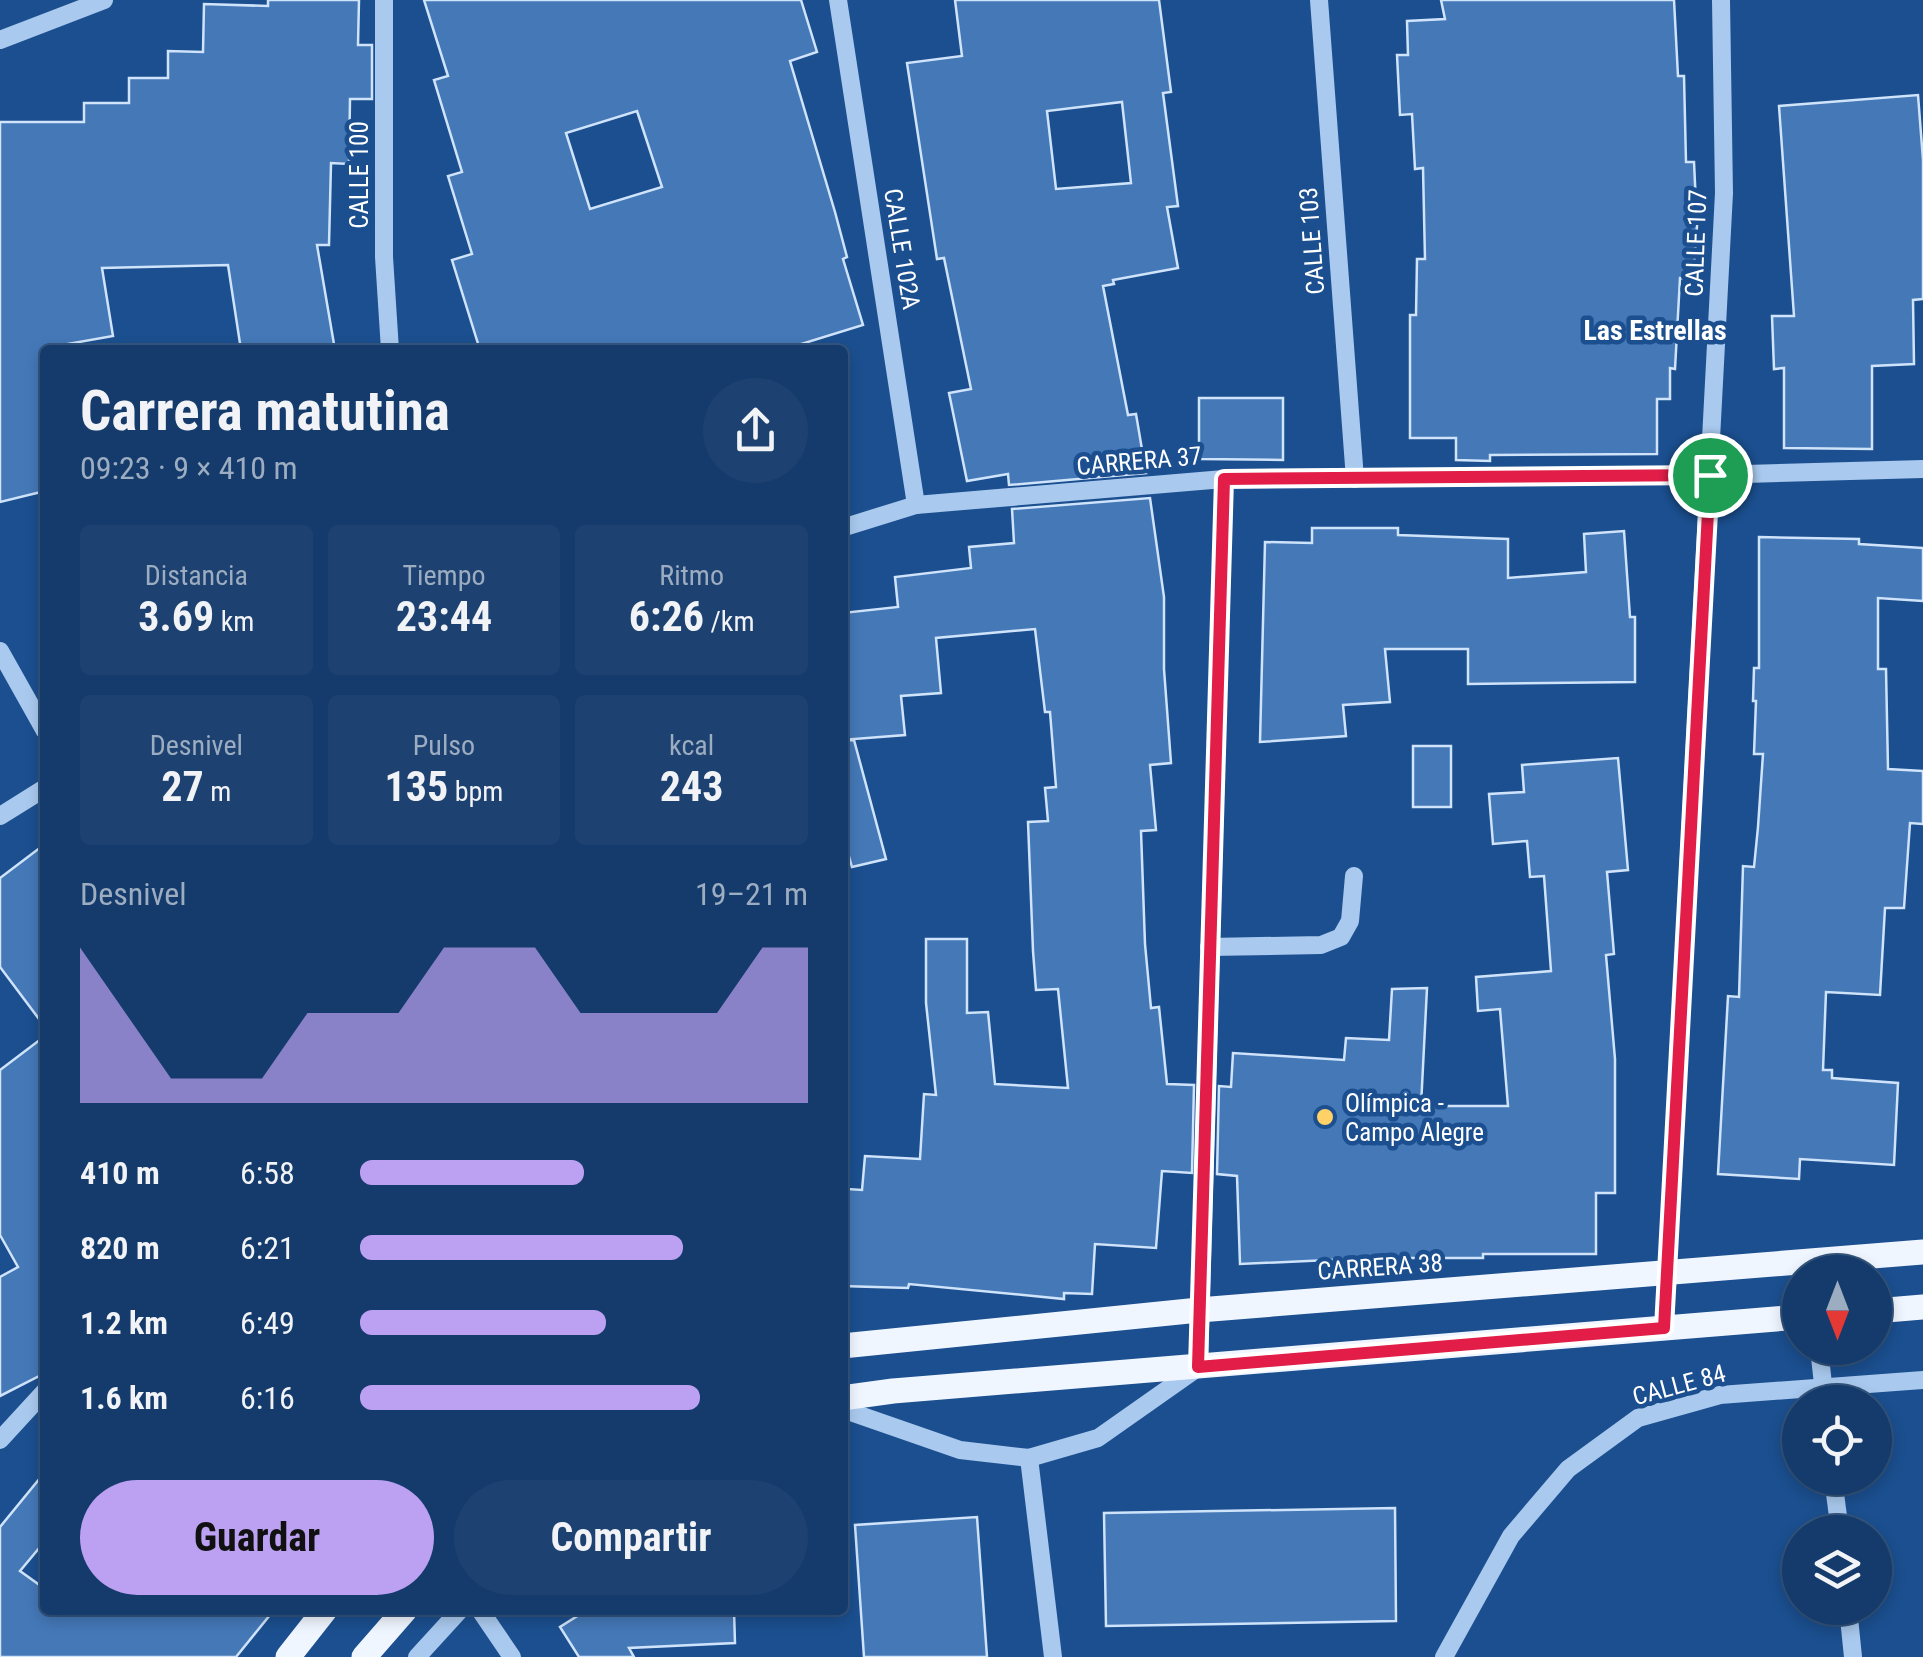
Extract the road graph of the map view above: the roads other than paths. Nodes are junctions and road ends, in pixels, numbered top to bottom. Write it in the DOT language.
graph roads {
  1 [pos="104,0"];
  2 [pos="384,0"];
  3 [pos="838,0"];
  4 [pos="1319,0"];
  5 [pos="1721,0"];
  6 [pos="0,40"];
  7 [pos="390,345"];
  8 [pos="1923,469"];
  9 [pos="1710,475"];
  10 [pos="1224,479"];
  11 [pos="1355,479"];
  12 [pos="916,505"];
  13 [pos="848,526"];
  14 [pos="0,651"];
  15 [pos="40,722"];
  16 [pos="40,791"];
  17 [pos="0,816"];
  18 [pos="1354,876"];
  19 [pos="1209,947"];
  20 [pos="1923,1254"];
  21 [pos="1892,1258"];
  22 [pos="1782,1269"];
  23 [pos="1665,1274"];
  24 [pos="1923,1307"];
  25 [pos="1198,1310"];
  26 [pos="1892,1310"];
  27 [pos="1782,1318"];
  28 [pos="1664,1328"];
  29 [pos="848,1345"];
  30 [pos="1198,1367"];
  31 [pos="1923,1380"];
  32 [pos="1890,1385"];
  33 [pos="1782,1395"];
  34 [pos="40,1397"];
  35 [pos="848,1397"];
  36 [pos="848,1410"];
  37 [pos="0,1440"];
  38 [pos="1029,1458"];
  39 [pos="321,1615"];
  40 [pos="401,1615"];
  41 [pos="455,1615"];
  42 [pos="483,1615"];
  43 [pos="1850,1625"];
  44 [pos="288,1657"];
  45 [pos="364,1657"];
  46 [pos="416,1657"];
  47 [pos="512,1657"];
  48 [pos="1053,1657"];
  49 [pos="1444,1657"];
  50 [pos="1853,1657"];
  1 -- 6 [label="street"];
  2 -- 7 [label="street, CALLE 100"];
  3 -- 12 [label="street, CALLE 102A"];
  4 -- 11 [label="street, CALLE 103"];
  5 -- 9 [label="street, CALLE 107"];
  8 -- 9 [label="street, CARRERA 37"];
  9 -- 11 [label="street, CARRERA 37"];
  9 -- 23 [label="street, CALLE 107"];
  10 -- 11 [label="street, CARRERA 37"];
  10 -- 12 [label="street, CARRERA 37"];
  10 -- 19 [label="street"];
  12 -- 13 [label="street, CARRERA 37"];
  14 -- 15 [label="street"];
  16 -- 17 [label="street"];
  18 -- 19 [label="street"];
  19 -- 25 [label="street"];
  20 -- 21 [label="main road, CARRERA 38"];
  22 -- 23 [label="main road, CARRERA 38"];
  23 -- 25 [label="main road, CARRERA 38"];
  23 -- 28 [label="street, CALLE 107"];
  24 -- 26 [label="main road"];
  25 -- 29 [label="main road, CARRERA 38"];
  25 -- 30 [label="street"];
  27 -- 28 [label="main road"];
  28 -- 30 [label="main road"];
  30 -- 35 [label="main road"];
  30 -- 38 [label="street"];
  31 -- 32 [label="street, CALLE 84"];
  33 -- 49 [label="street, CALLE 84"];
  34 -- 37 [label="street"];
  36 -- 38 [label="street"];
  38 -- 48 [label="street"];
  39 -- 44 [label="main road"];
  40 -- 45 [label="main road"];
  41 -- 46 [label="street"];
  42 -- 47 [label="street"];
  43 -- 50 [label="street"];
}
